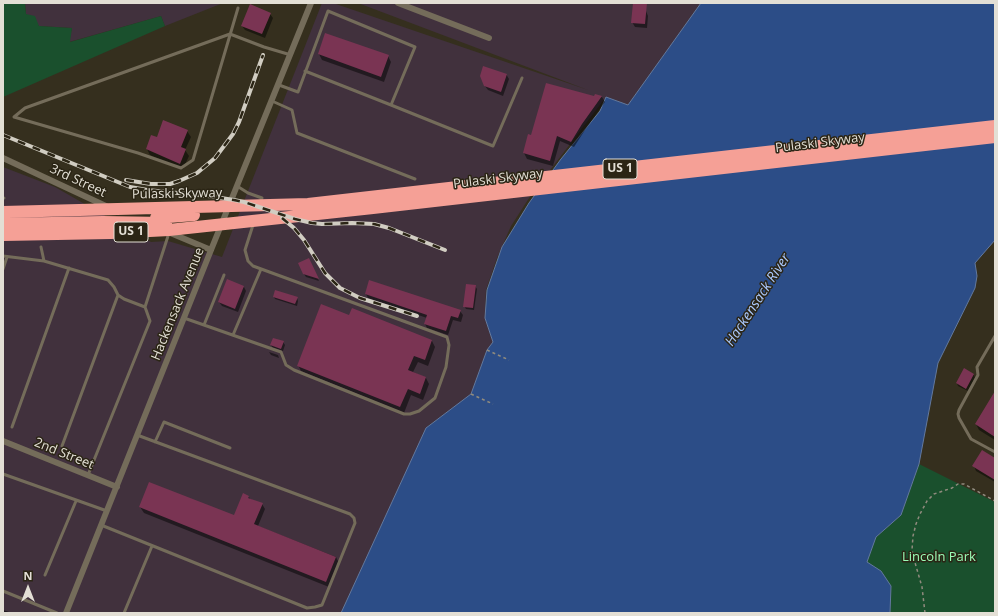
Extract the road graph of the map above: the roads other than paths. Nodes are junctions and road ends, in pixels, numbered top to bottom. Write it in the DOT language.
graph roads {
  1 [pos="311,3"];
  2 [pos="398,3"];
  3 [pos="238,8"];
  4 [pos="230,34"];
  5 [pos="489,38"];
  6 [pos="291,55"];
  7 [pos="306,71"];
  8 [pos="522,78"];
  9 [pos="279,85"];
  10 [pos="272,101"];
  11 [pos="391,105"];
  12 [pos="995,126"];
  13 [pos="995,137"];
  14 [pos="3,158"];
  15 [pos="415,179"];
  16 [pos="237,186"];
  17 [pos="244,206"];
  18 [pos="259,208"];
  19 [pos="3,212"];
  20 [pos="258,217"];
  21 [pos="103,222"];
  22 [pos="3,224"];
  23 [pos="169,233"];
  24 [pos="3,235"];
  25 [pos="41,247"];
  26 [pos="211,250"];
  27 [pos="3,256"];
  28 [pos="8,257"];
  29 [pos="44,261"];
  30 [pos="69,268"];
  31 [pos="3,269"];
  32 [pos="261,269"];
  33 [pos="224,275"];
  34 [pos="118,295"];
  35 [pos="145,307"];
  36 [pos="184,318"];
  37 [pos="204,325"];
  38 [pos="233,335"];
  39 [pos="995,336"];
  40 [pos="12,426"];
  41 [pos="137,435"];
  42 [pos="3,441"];
  43 [pos="155,442"];
  44 [pos="62,446"];
  45 [pos="230,448"];
  46 [pos="995,452"];
  47 [pos="3,474"];
  48 [pos="88,475"];
  49 [pos="117,487"];
  50 [pos="76,500"];
  51 [pos="107,511"];
  52 [pos="101,525"];
  53 [pos="152,546"];
  54 [pos="45,575"];
  55 [pos="3,591"];
  56 [pos="57,613"];
  57 [pos="66,613"];
  58 [pos="124,613"];
  1 -- 6 [label="street, Hackensack Avenue"];
  2 -- 5 [label="street"];
  3 -- 4 [label="lane"];
  4 -- 4 [label="lane"];
  4 -- 6 [label="lane"];
  6 -- 9 [label="street, Hackensack Avenue"];
  7 -- 9 [label="lane"];
  7 -- 11 [label="lane"];
  7 -- 11 [label="lane"];
  8 -- 11 [label="lane"];
  9 -- 10 [label="street, Hackensack Avenue"];
  10 -- 15 [label="lane"];
  10 -- 16 [label="street, Hackensack Avenue"];
  12 -- 17 [label="highway, Pulaski Skyway / US 1"];
  13 -- 20 [label="highway, Pulaski Skyway / US 1"];
  14 -- 23 [label="street, 3rd Street"];
  16 -- 18 [label="lane"];
  16 -- 26 [label="street, Hackensack Avenue"];
  17 -- 19 [label="highway, Pulaski Skyway / US 1"];
  17 -- 21 [label="highway"];
  20 -- 21 [label="highway"];
  20 -- 24 [label="highway, Pulaski Skyway / US 1"];
  20 -- 32 [label="lane"];
  21 -- 22 [label="highway"];
  23 -- 26 [label="street, 3rd Street"];
  23 -- 35 [label="lane"];
  25 -- 29 [label="lane"];
  26 -- 36 [label="street, Hackensack Avenue"];
  27 -- 28 [label="lane"];
  28 -- 29 [label="lane"];
  28 -- 31 [label="lane"];
  29 -- 30 [label="lane"];
  30 -- 34 [label="lane"];
  30 -- 40 [label="lane"];
  32 -- 38 [label="lane"];
  32 -- 38 [label="lane"];
  33 -- 37 [label="lane"];
  34 -- 35 [label="lane"];
  34 -- 44 [label="lane"];
  35 -- 48 [label="lane"];
  36 -- 37 [label="lane"];
  36 -- 41 [label="street, Hackensack Avenue"];
  37 -- 38 [label="lane"];
  39 -- 46 [label="lane"];
  41 -- 43 [label="lane"];
  41 -- 49 [label="street, Hackensack Avenue"];
  42 -- 48 [label="street, 2nd Street"];
  43 -- 45 [label="lane"];
  43 -- 53 [label="lane"];
  47 -- 50 [label="lane"];
  48 -- 49 [label="street, 2nd Street"];
  49 -- 51 [label="street, Hackensack Avenue"];
  50 -- 51 [label="lane"];
  50 -- 54 [label="lane"];
  51 -- 52 [label="street, Hackensack Avenue"];
  52 -- 53 [label="lane"];
  52 -- 57 [label="street, Hackensack Avenue"];
  53 -- 58 [label="lane"];
  55 -- 56 [label="lane"];
}
